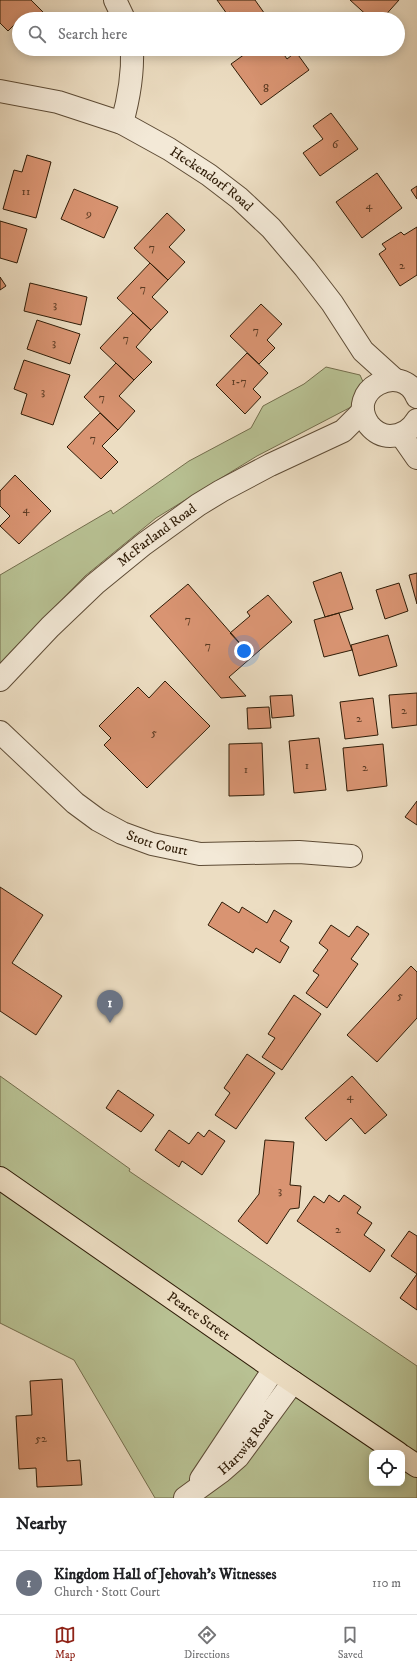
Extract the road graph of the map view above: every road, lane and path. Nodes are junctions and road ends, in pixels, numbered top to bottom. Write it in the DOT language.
graph roads {
  1 [pos="115,0"];
  2 [pos="121,12"];
  3 [pos="132,56"];
  4 [pos="0,91"];
  5 [pos="122,122"];
  6 [pos="363,351"];
  7 [pos="372,388"];
  8 [pos="410,389"];
  9 [pos="363,411"];
  10 [pos="417,420"];
  11 [pos="374,430"];
  12 [pos="343,431"];
  13 [pos="401,435"];
  14 [pos="417,458"];
  15 [pos="0,680"];
  16 [pos="0,732"];
  17 [pos="351,856"];
  18 [pos="0,1178"];
  19 [pos="274,1369"];
  20 [pos="293,1382"];
  21 [pos="394,1450"];
  22 [pos="405,1458"];
  23 [pos="417,1466"];
  24 [pos="187,1496"];
  1 -- 2 [label="street"];
  3 -- 5 [label="street"];
  4 -- 5 [label="street, Heckendorf Road"];
  5 -- 6 [label="street, Heckendorf Road"];
  6 -- 7 [label="street, Heckendorf Road"];
  6 -- 8 [label="street, Heckendorf Road"];
  7 -- 8 [label="street"];
  7 -- 9 [label="street"];
  9 -- 11 [label="street"];
  9 -- 12 [label="street, McFarland Road"];
  10 -- 13 [label="street"];
  11 -- 12 [label="street, McFarland Road"];
  11 -- 13 [label="street, McFarland Road"];
  12 -- 15 [label="street, McFarland Road"];
  13 -- 14 [label="street"];
  16 -- 17 [label="street, Stott Court"];
  18 -- 19 [label="main road, Pearce Street"];
  19 -- 20 [label="main road, Pearce Street"];
  19 -- 24 [label="street, Hartwig Road"];
  20 -- 21 [label="main road, Pearce Street"];
  20 -- 24 [label="street, Hartwig Road"];
  22 -- 23 [label="main road"];
}
